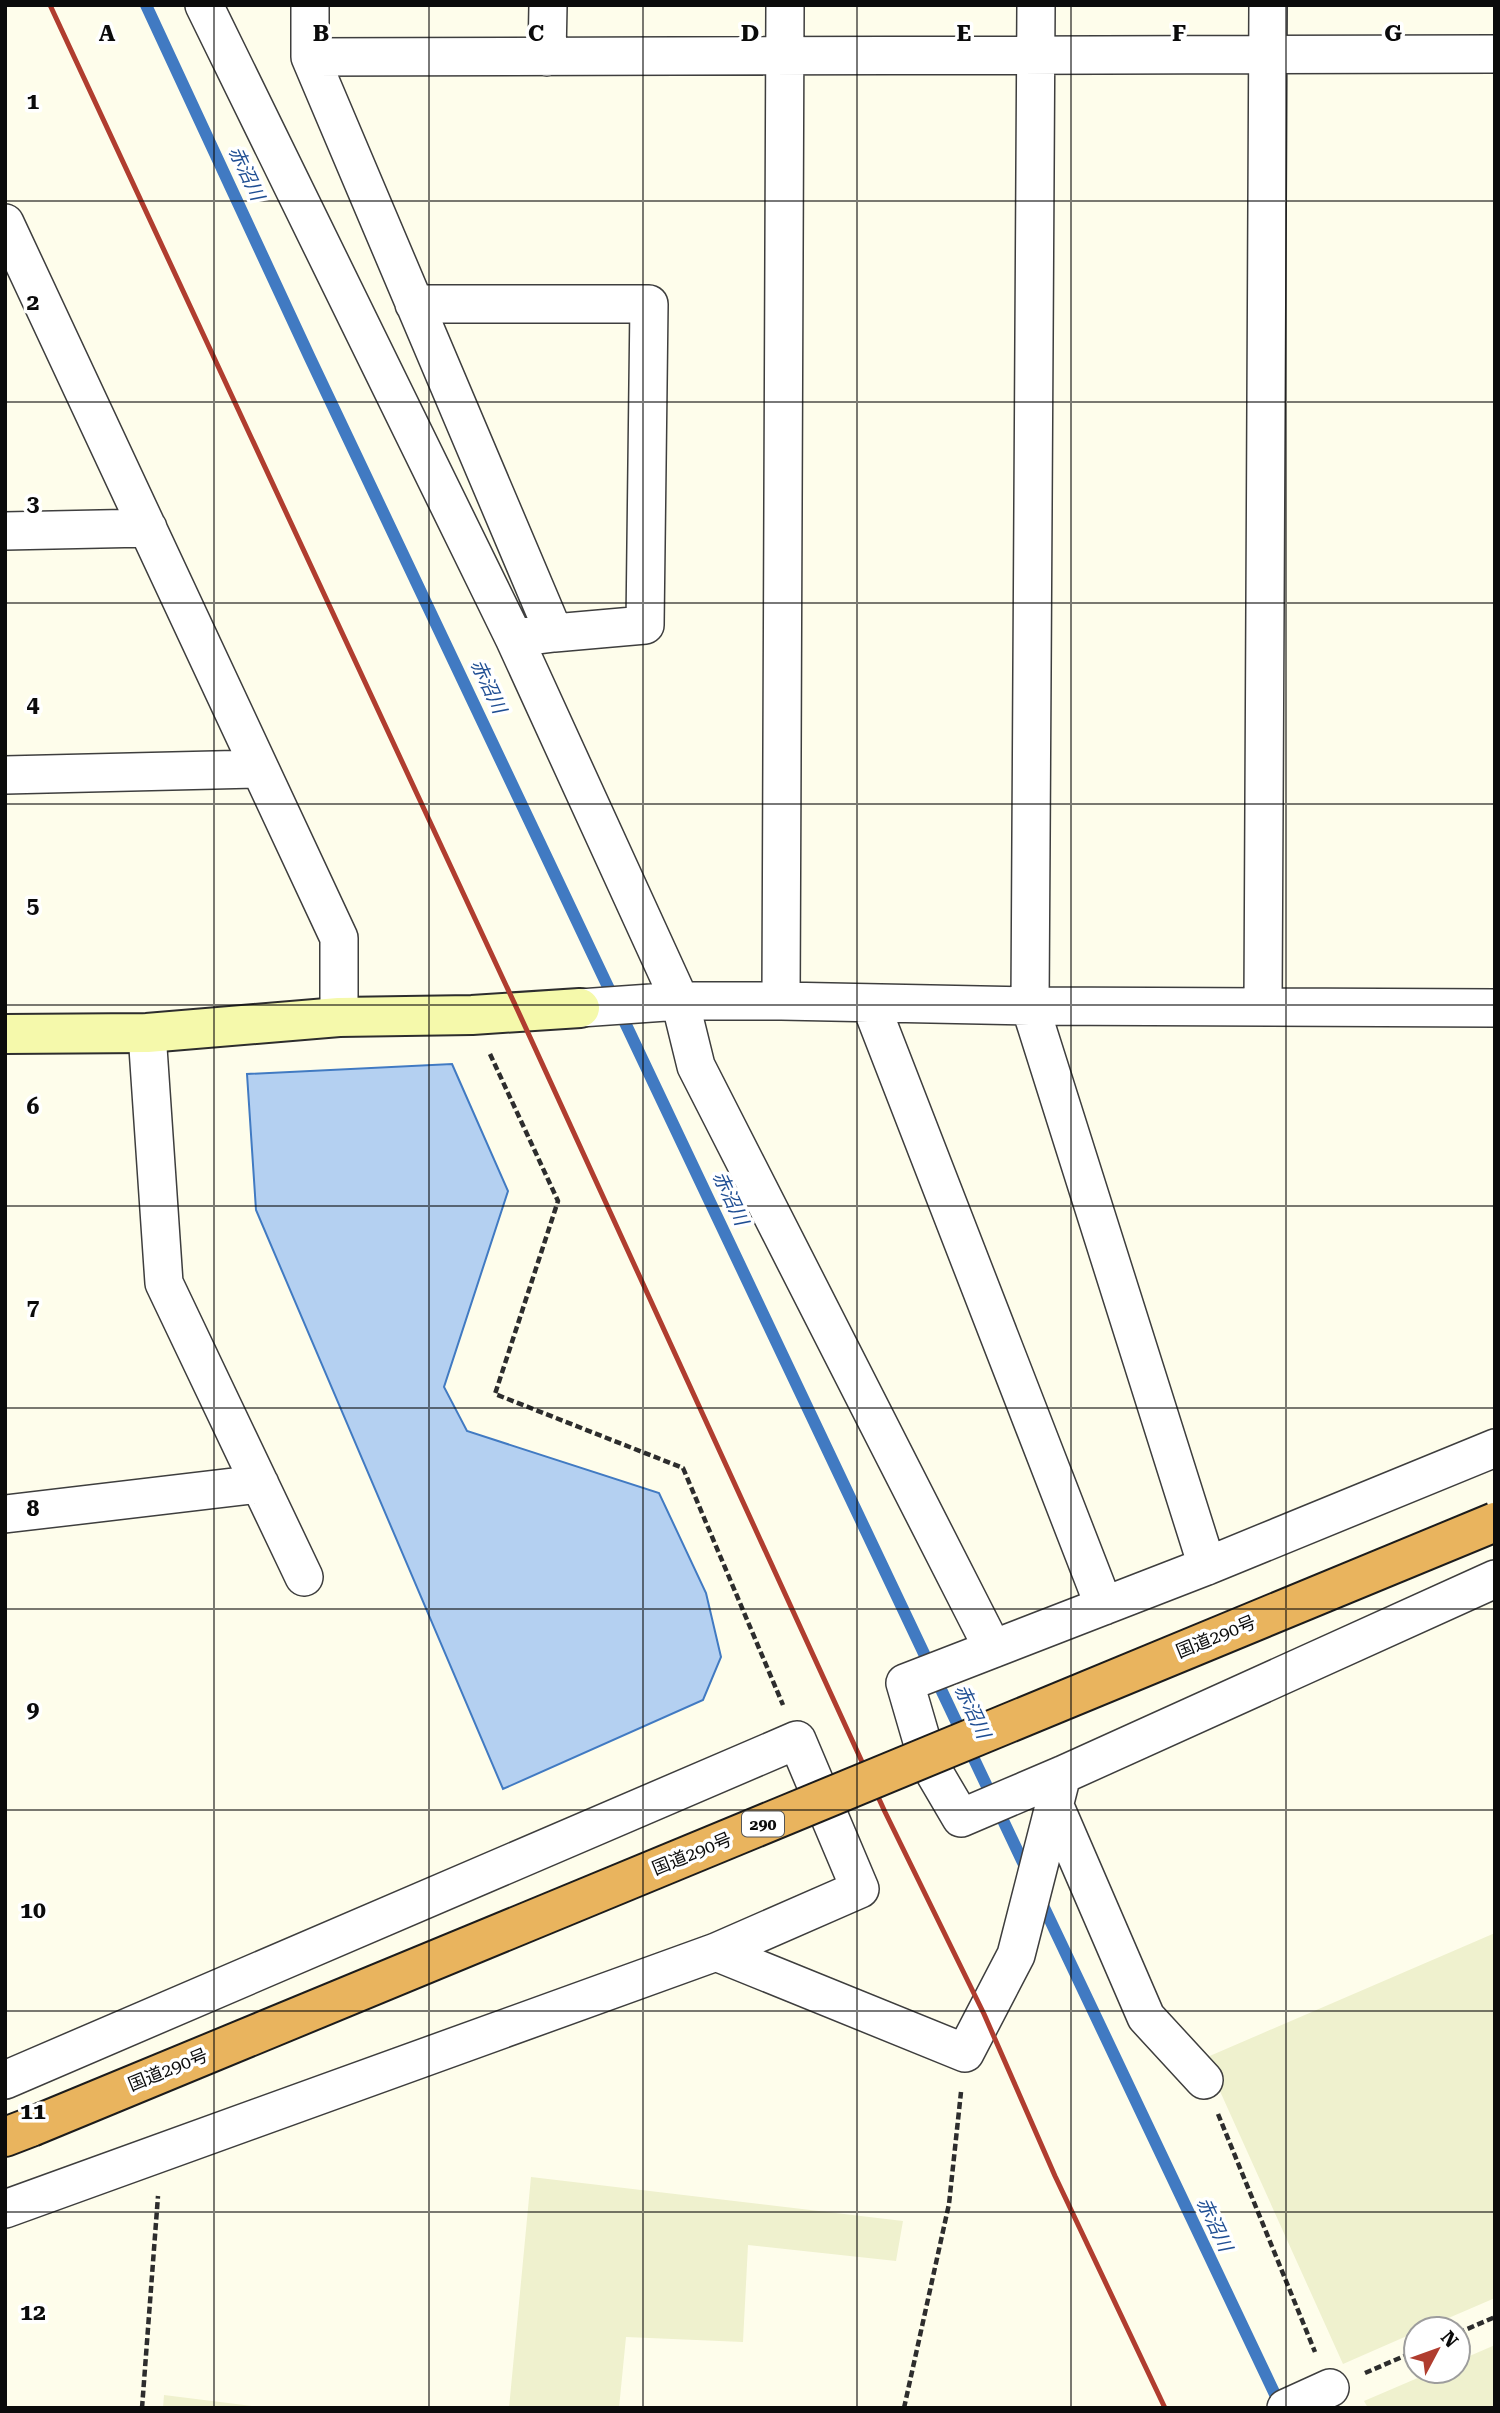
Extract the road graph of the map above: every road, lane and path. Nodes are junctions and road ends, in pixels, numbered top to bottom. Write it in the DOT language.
graph roads {
  1 [pos="204,5"];
  2 [pos="310,5"];
  3 [pos="548,5"];
  4 [pos="785,5"];
  5 [pos="1036,5"];
  6 [pos="1268,5"];
  7 [pos="1268,54"];
  8 [pos="1495,54"];
  9 [pos="1036,55"];
  10 [pos="784,56"];
  11 [pos="310,57"];
  12 [pos="547,57"];
  13 [pos="5,223"];
  14 [pos="18,280"];
  15 [pos="414,304"];
  16 [pos="148,528"];
  17 [pos="5,531"];
  18 [pos="554,633"];
  19 [pos="514,638"];
  20 [pos="260,769"];
  21 [pos="5,775"];
  22 [pos="680,1001"];
  23 [pos="781,1001"];
  24 [pos="870,1003"];
  25 [pos="1031,1006"];
  26 [pos="1263,1006"];
  27 [pos="580,1008"];
  28 [pos="1495,1008"];
  29 [pos="472,1015"];
  30 [pos="340,1017"];
  31 [pos="147,1033"];
  32 [pos="5,1034"];
  33 [pos="1495,1448"];
  34 [pos="260,1484"];
  35 [pos="5,1514"];
  36 [pos="1495,1522"];
  37 [pos="1207,1566"];
  38 [pos="304,1577"];
  39 [pos="1495,1579"];
  40 [pos="1104,1606"];
  41 [pos="993,1649"];
  42 [pos="797,1740"];
  43 [pos="1058,1790"];
  44 [pos="716,1952"];
  45 [pos="965,2053"];
  46 [pos="5,2080"];
  47 [pos="1204,2080"];
  48 [pos="18,2132"];
  49 [pos="161,2153"];
  50 [pos="5,2209"];
  51 [pos="1495,2317"];
  52 [pos="1472,2327"];
  53 [pos="1402,2357"];
  54 [pos="1330,2388"];
  55 [pos="142,2408"];
  56 [pos="904,2408"];
  57 [pos="1286,2408"];
  1 -- 19 [label="street"];
  2 -- 11 [label="street"];
  3 -- 12 [label="street"];
  4 -- 10 [label="street"];
  5 -- 9 [label="street"];
  6 -- 7 [label="street"];
  7 -- 8 [label="street"];
  7 -- 9 [label="street"];
  7 -- 26 [label="street"];
  9 -- 10 [label="street"];
  9 -- 25 [label="street"];
  10 -- 12 [label="street"];
  10 -- 23 [label="street"];
  11 -- 12 [label="street"];
  11 -- 15 [label="street"];
  13 -- 14 [label="street"];
  14 -- 16 [label="street"];
  15 -- 18 [label="street"];
  15 -- 18 [label="street"];
  16 -- 17 [label="street"];
  16 -- 20 [label="street"];
  18 -- 19 [label="street"];
  19 -- 22 [label="street"];
  20 -- 21 [label="street"];
  20 -- 30 [label="street"];
  22 -- 23 [label="street"];
  22 -- 27 [label="street"];
  22 -- 41 [label="street"];
  23 -- 24 [label="street"];
  24 -- 25 [label="street"];
  24 -- 40 [label="street"];
  25 -- 26 [label="street"];
  25 -- 37 [label="street"];
  26 -- 28 [label="street"];
  27 -- 29 [label="street"];
  29 -- 30 [label="street"];
  29 -- 42 [label="path"];
  30 -- 31 [label="street"];
  31 -- 32 [label="street"];
  31 -- 34 [label="street"];
  33 -- 37 [label="street"];
  34 -- 35 [label="street"];
  34 -- 38 [label="street"];
  36 -- 48 [label="highway, 国道290号 / 290, bridge"];
  37 -- 40 [label="street"];
  39 -- 43 [label="street"];
  40 -- 41 [label="street"];
  41 -- 43 [label="street"];
  42 -- 44 [label="street"];
  42 -- 46 [label="street"];
  43 -- 45 [label="street"];
  43 -- 47 [label="street"];
  44 -- 45 [label="street"];
  44 -- 49 [label="street"];
  45 -- 56 [label="path"];
  47 -- 54 [label="path"];
  49 -- 50 [label="street"];
  49 -- 55 [label="path"];
  51 -- 52 [label="path"];
  53 -- 54 [label="path"];
  54 -- 57 [label="street"];
}
